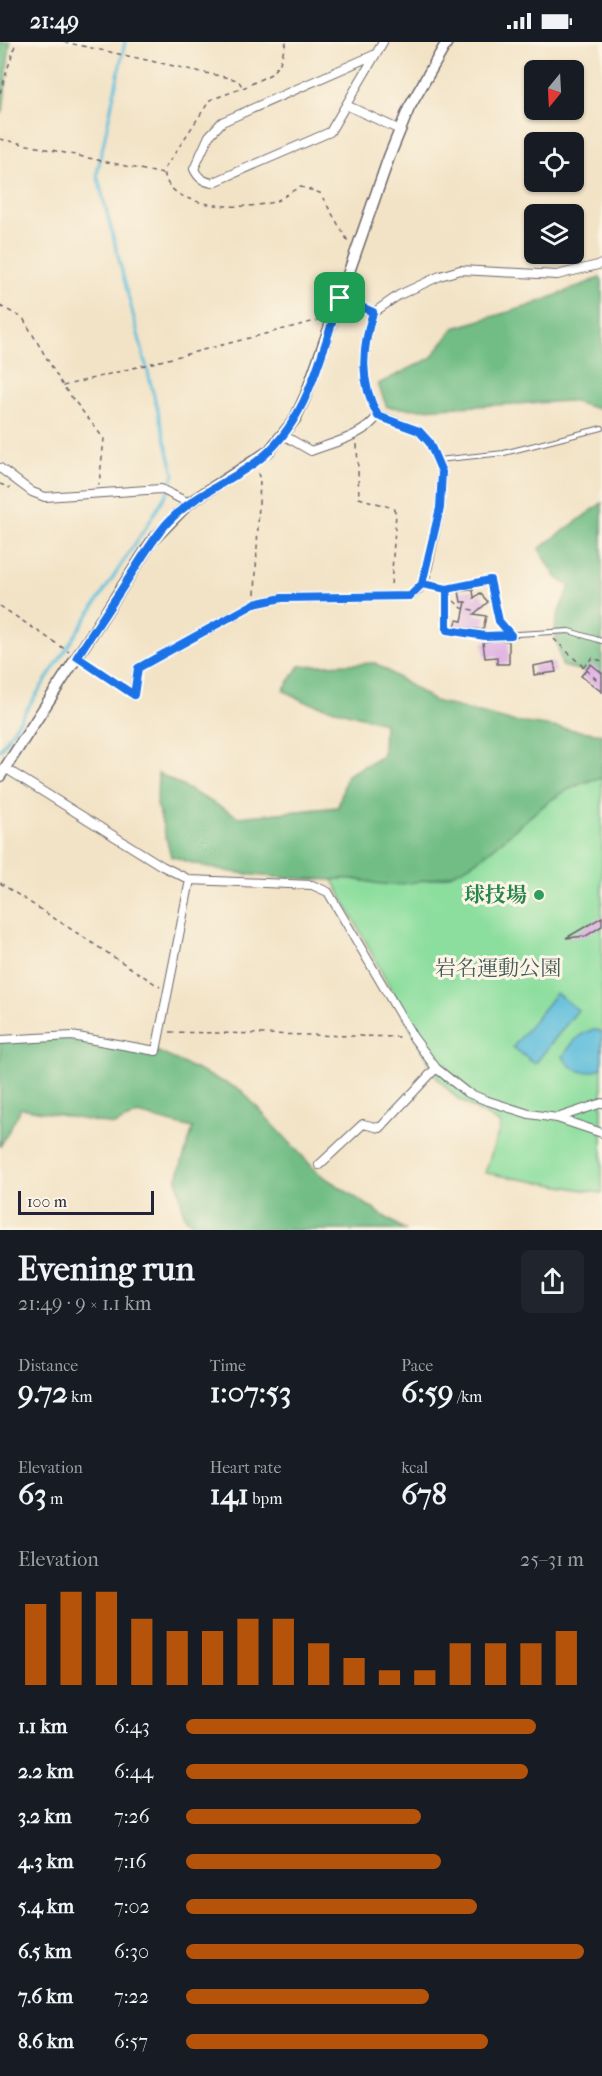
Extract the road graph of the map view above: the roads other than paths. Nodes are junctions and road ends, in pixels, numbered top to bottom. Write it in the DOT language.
graph roads {
  1 [pos="383,42"];
  2 [pos="447,42"];
  3 [pos="376,54"];
  4 [pos="346,105"];
  5 [pos="400,130"];
  6 [pos="602,264"];
  7 [pos="340,298"];
  8 [pos="373,312"];
  9 [pos="378,416"];
  10 [pos="602,428"];
  11 [pos="283,435"];
  12 [pos="438,460"];
  13 [pos="0,468"];
  14 [pos="189,503"];
  15 [pos="422,584"];
  16 [pos="447,589"];
  17 [pos="511,635"];
  18 [pos="602,640"];
  19 [pos="134,695"];
  20 [pos="2,772"];
  21 [pos="190,880"];
  22 [pos="0,1040"];
  23 [pos="436,1068"];
  24 [pos="602,1103"];
  25 [pos="557,1118"];
  26 [pos="602,1133"];
  27 [pos="319,1165"];
  1 -- 3 [label="street"];
  2 -- 5 [label="street"];
  3 -- 4 [label="street"];
  3 -- 4 [label="street"];
  4 -- 5 [label="street"];
  5 -- 7 [label="street"];
  6 -- 8 [label="street"];
  7 -- 8 [label="street"];
  7 -- 11 [label="street"];
  8 -- 9 [label="street"];
  9 -- 11 [label="street"];
  9 -- 12 [label="street"];
  10 -- 12 [label="lane"];
  11 -- 14 [label="street"];
  12 -- 15 [label="street"];
  13 -- 14 [label="street"];
  14 -- 20 [label="street"];
  15 -- 16 [label="lane"];
  15 -- 19 [label="street"];
  16 -- 17 [label="lane"];
  16 -- 17 [label="lane"];
  17 -- 18 [label="lane"];
  20 -- 21 [label="street"];
  21 -- 22 [label="street"];
  21 -- 23 [label="street"];
  23 -- 25 [label="street"];
  23 -- 27 [label="street"];
  24 -- 25 [label="street"];
  25 -- 26 [label="street"];
}
